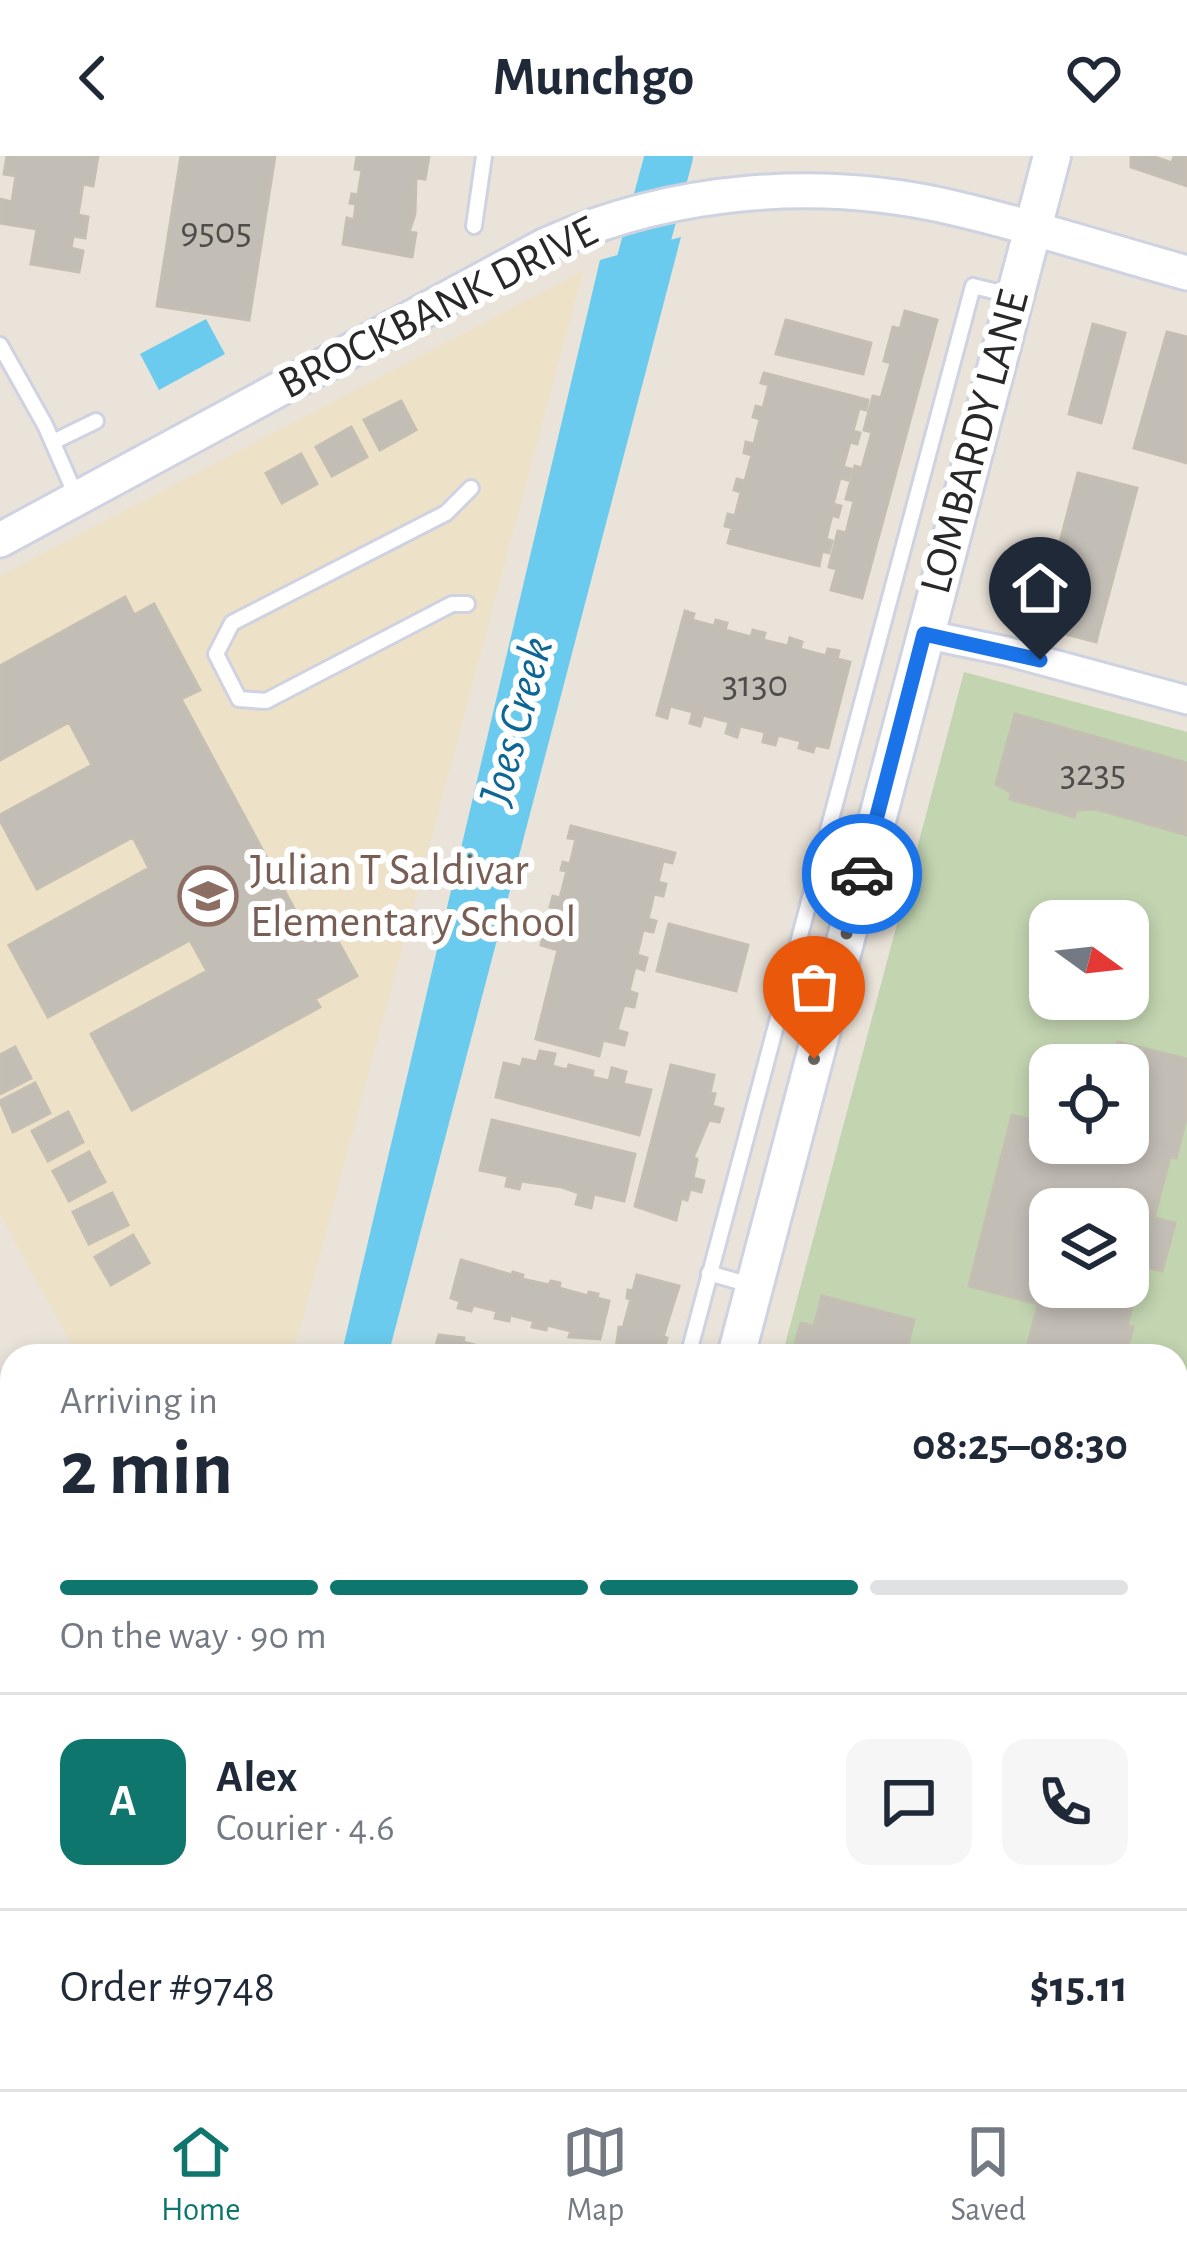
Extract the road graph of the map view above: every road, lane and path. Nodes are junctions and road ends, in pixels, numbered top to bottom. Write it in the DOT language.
graph roads {
  1 [pos="484,156"];
  2 [pos="1052,156"];
  3 [pos="474,226"];
  4 [pos="1032,230"];
  5 [pos="1187,273"];
  6 [pos="1014,296"];
  7 [pos="0,345"];
  8 [pos="96,421"];
  9 [pos="53,442"];
  10 [pos="471,488"];
  11 [pos="77,498"];
  12 [pos="0,540"];
  13 [pos="467,604"];
  14 [pos="924,634"];
  15 [pos="1187,700"];
  16 [pos="815,868"];
  17 [pos="860,883"];
  18 [pos="709,1273"];
  19 [pos="754,1286"];
  20 [pos="691,1344"];
  21 [pos="739,1344"];
  1 -- 3 [label="lane"];
  2 -- 4 [label="main road, LOMBARDY LANE"];
  4 -- 5 [label="street, BROCKBANK DRIVE"];
  4 -- 6 [label="main road, LOMBARDY LANE"];
  4 -- 11 [label="street, BROCKBANK DRIVE"];
  6 -- 14 [label="main road, LOMBARDY LANE"];
  6 -- 16 [label="lane"];
  7 -- 9 [label="lane"];
  8 -- 9 [label="lane"];
  9 -- 11 [label="lane"];
  10 -- 13 [label="lane"];
  11 -- 12 [label="street, BROCKBANK DRIVE"];
  14 -- 15 [label="street"];
  14 -- 17 [label="main road, LOMBARDY LANE"];
  16 -- 17 [label="lane"];
  16 -- 18 [label="lane"];
  17 -- 19 [label="main road, LOMBARDY LANE"];
  18 -- 19 [label="lane"];
  18 -- 20 [label="lane"];
  19 -- 21 [label="main road, LOMBARDY LANE"];
}
